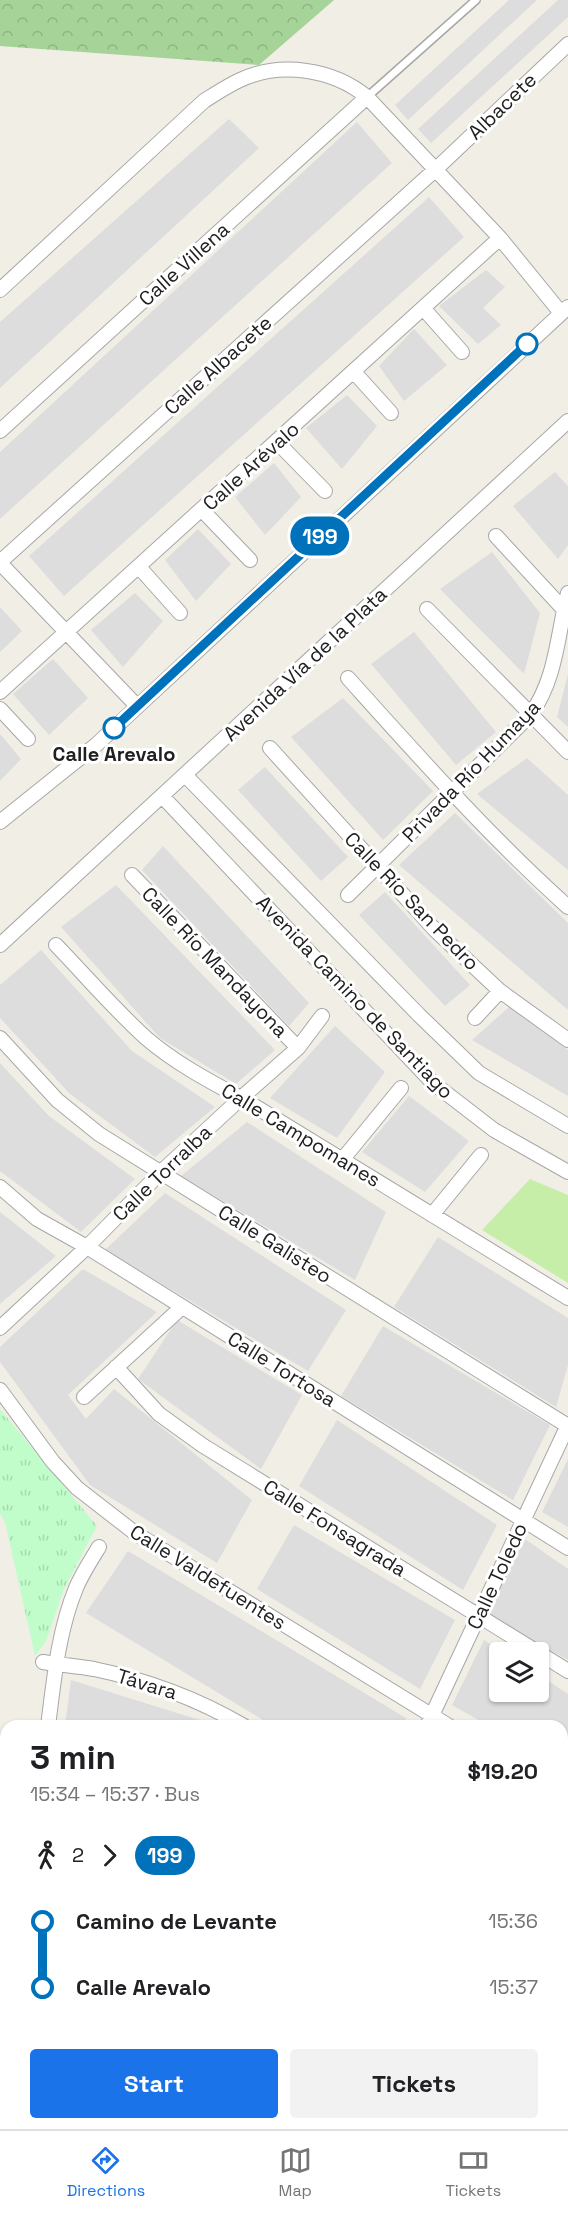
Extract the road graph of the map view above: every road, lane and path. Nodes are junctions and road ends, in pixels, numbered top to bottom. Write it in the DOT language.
graph roads {
  1 [pos="476,0"];
  2 [pos="568,44"];
  3 [pos="367,97"];
  4 [pos="436,169"];
  5 [pos="500,238"];
  6 [pos="0,290"];
  7 [pos="423,308"];
  8 [pos="565,310"];
  9 [pos="462,352"];
  10 [pos="354,372"];
  11 [pos="391,413"];
  12 [pos="568,421"];
  13 [pos="0,431"];
  14 [pos="277,442"];
  15 [pos="325,491"];
  16 [pos="202,510"];
  17 [pos="496,536"];
  18 [pos="250,560"];
  19 [pos="0,563"];
  20 [pos="139,567"];
  21 [pos="568,593"];
  22 [pos="427,609"];
  23 [pos="566,612"];
  24 [pos="180,613"];
  25 [pos="67,633"];
  26 [pos="348,678"];
  27 [pos="0,692"];
  28 [pos="137,706"];
  29 [pos="0,709"];
  30 [pos="531,714"];
  31 [pos="28,739"];
  32 [pos="270,748"];
  33 [pos="568,752"];
  34 [pos="185,776"];
  35 [pos="452,794"];
  36 [pos="162,796"];
  37 [pos="0,822"];
  38 [pos="377,866"];
  39 [pos="132,875"];
  40 [pos="348,895"];
  41 [pos="568,907"];
  42 [pos="41,908"];
  43 [pos="0,932"];
  44 [pos="0,945"];
  45 [pos="56,945"];
  46 [pos="500,991"];
  47 [pos="322,1016"];
  48 [pos="475,1018"];
  49 [pos="0,1038"];
  50 [pos="568,1040"];
  51 [pos="298,1048"];
  52 [pos="401,1088"];
  53 [pos="240,1098"];
  54 [pos="568,1126"];
  55 [pos="481,1155"];
  56 [pos="342,1160"];
  57 [pos="568,1172"];
  58 [pos="160,1173"];
  59 [pos="0,1187"];
  60 [pos="432,1215"];
  61 [pos="87,1247"];
  62 [pos="568,1298"];
  63 [pos="182,1307"];
  64 [pos="0,1328"];
  65 [pos="116,1367"];
  66 [pos="0,1390"];
  67 [pos="84,1397"];
  68 [pos="568,1426"];
  69 [pos="523,1520"];
  70 [pos="99,1547"];
  71 [pos="568,1548"];
  72 [pos="478,1616"];
  73 [pos="50,1663"];
  74 [pos="568,1671"];
  75 [pos="48,1720"];
  76 [pos="234,1720"];
  77 [pos="428,1720"];
  78 [pos="430,1720"];
  1 -- 3 [label="lane"];
  2 -- 4 [label="street, Albacete"];
  3 -- 4 [label="street"];
  3 -- 6 [label="street"];
  3 -- 13 [label="street, Calle Villena"];
  4 -- 5 [label="street"];
  4 -- 19 [label="street, Calle Albacete"];
  5 -- 7 [label="street, Calle Arévalo"];
  5 -- 8 [label="street"];
  7 -- 9 [label="street"];
  7 -- 10 [label="street, Calle Arévalo"];
  8 -- 28 [label="street"];
  10 -- 11 [label="street"];
  10 -- 14 [label="street, Calle Arévalo"];
  12 -- 34 [label="street, Avenida Vía de la Plata"];
  14 -- 15 [label="street"];
  14 -- 16 [label="street, Calle Arévalo"];
  16 -- 18 [label="street"];
  16 -- 20 [label="street, Calle Arévalo"];
  17 -- 23 [label="street"];
  19 -- 25 [label="street"];
  20 -- 24 [label="street"];
  20 -- 25 [label="street, Calle Arévalo"];
  21 -- 23 [label="street, Privada Río Humaya"];
  22 -- 30 [label="street"];
  23 -- 30 [label="street, Privada Río Humaya"];
  25 -- 27 [label="street, Calle Arévalo"];
  25 -- 28 [label="street"];
  26 -- 35 [label="street"];
  28 -- 37 [label="street"];
  29 -- 31 [label="street"];
  30 -- 33 [label="street"];
  30 -- 35 [label="street, Privada Río Humaya"];
  32 -- 38 [label="street, Calle Río San Pedro"];
  34 -- 36 [label="street, Avenida Vía de la Plata"];
  34 -- 54 [label="street, Avenida Camino de Santiago"];
  35 -- 38 [label="street, Privada Río Humaya"];
  35 -- 41 [label="street"];
  36 -- 42 [label="street, Avenida Vía de la Plata"];
  36 -- 57 [label="street, Avenida Camino de Santiago"];
  38 -- 40 [label="street, Privada Río Humaya"];
  38 -- 46 [label="street, Calle Río San Pedro"];
  39 -- 51 [label="street, Calle Río Mandayona"];
  42 -- 43 [label="street, Avenida Vía de la Plata"];
  42 -- 44 [label="street, Avenida Vía de la Plata"];
  45 -- 53 [label="street, Calle Campomanes"];
  46 -- 48 [label="street"];
  46 -- 50 [label="street, Calle Río San Pedro"];
  47 -- 51 [label="street, Calle Torralba"];
  49 -- 58 [label="street, Calle Galisteo"];
  51 -- 53 [label="street, Calle Torralba"];
  52 -- 56 [label="street"];
  53 -- 56 [label="street, Calle Campomanes"];
  53 -- 58 [label="street, Calle Torralba"];
  55 -- 60 [label="street"];
  56 -- 60 [label="street, Calle Campomanes"];
  58 -- 61 [label="street, Calle Torralba"];
  58 -- 68 [label="street, Calle Galisteo"];
  59 -- 61 [label="street, Calle Tortosa"];
  60 -- 62 [label="street, Calle Campomanes"];
  61 -- 63 [label="street, Calle Tortosa"];
  61 -- 64 [label="street, Calle Torralba"];
  63 -- 65 [label="street"];
  63 -- 69 [label="street, Calle Tortosa"];
  65 -- 67 [label="street"];
  65 -- 72 [label="street, Calle Fonsagrada"];
  66 -- 77 [label="street, Calle Valdefuentes"];
  68 -- 69 [label="street, Calle Toledo"];
  69 -- 71 [label="street, Calle Tortosa"];
  69 -- 72 [label="street, Calle Toledo"];
  70 -- 73 [label="street"];
  72 -- 74 [label="street, Calle Fonsagrada"];
  72 -- 78 [label="street, Calle Toledo"];
  73 -- 75 [label="street"];
  73 -- 76 [label="street, Távara"];
}
